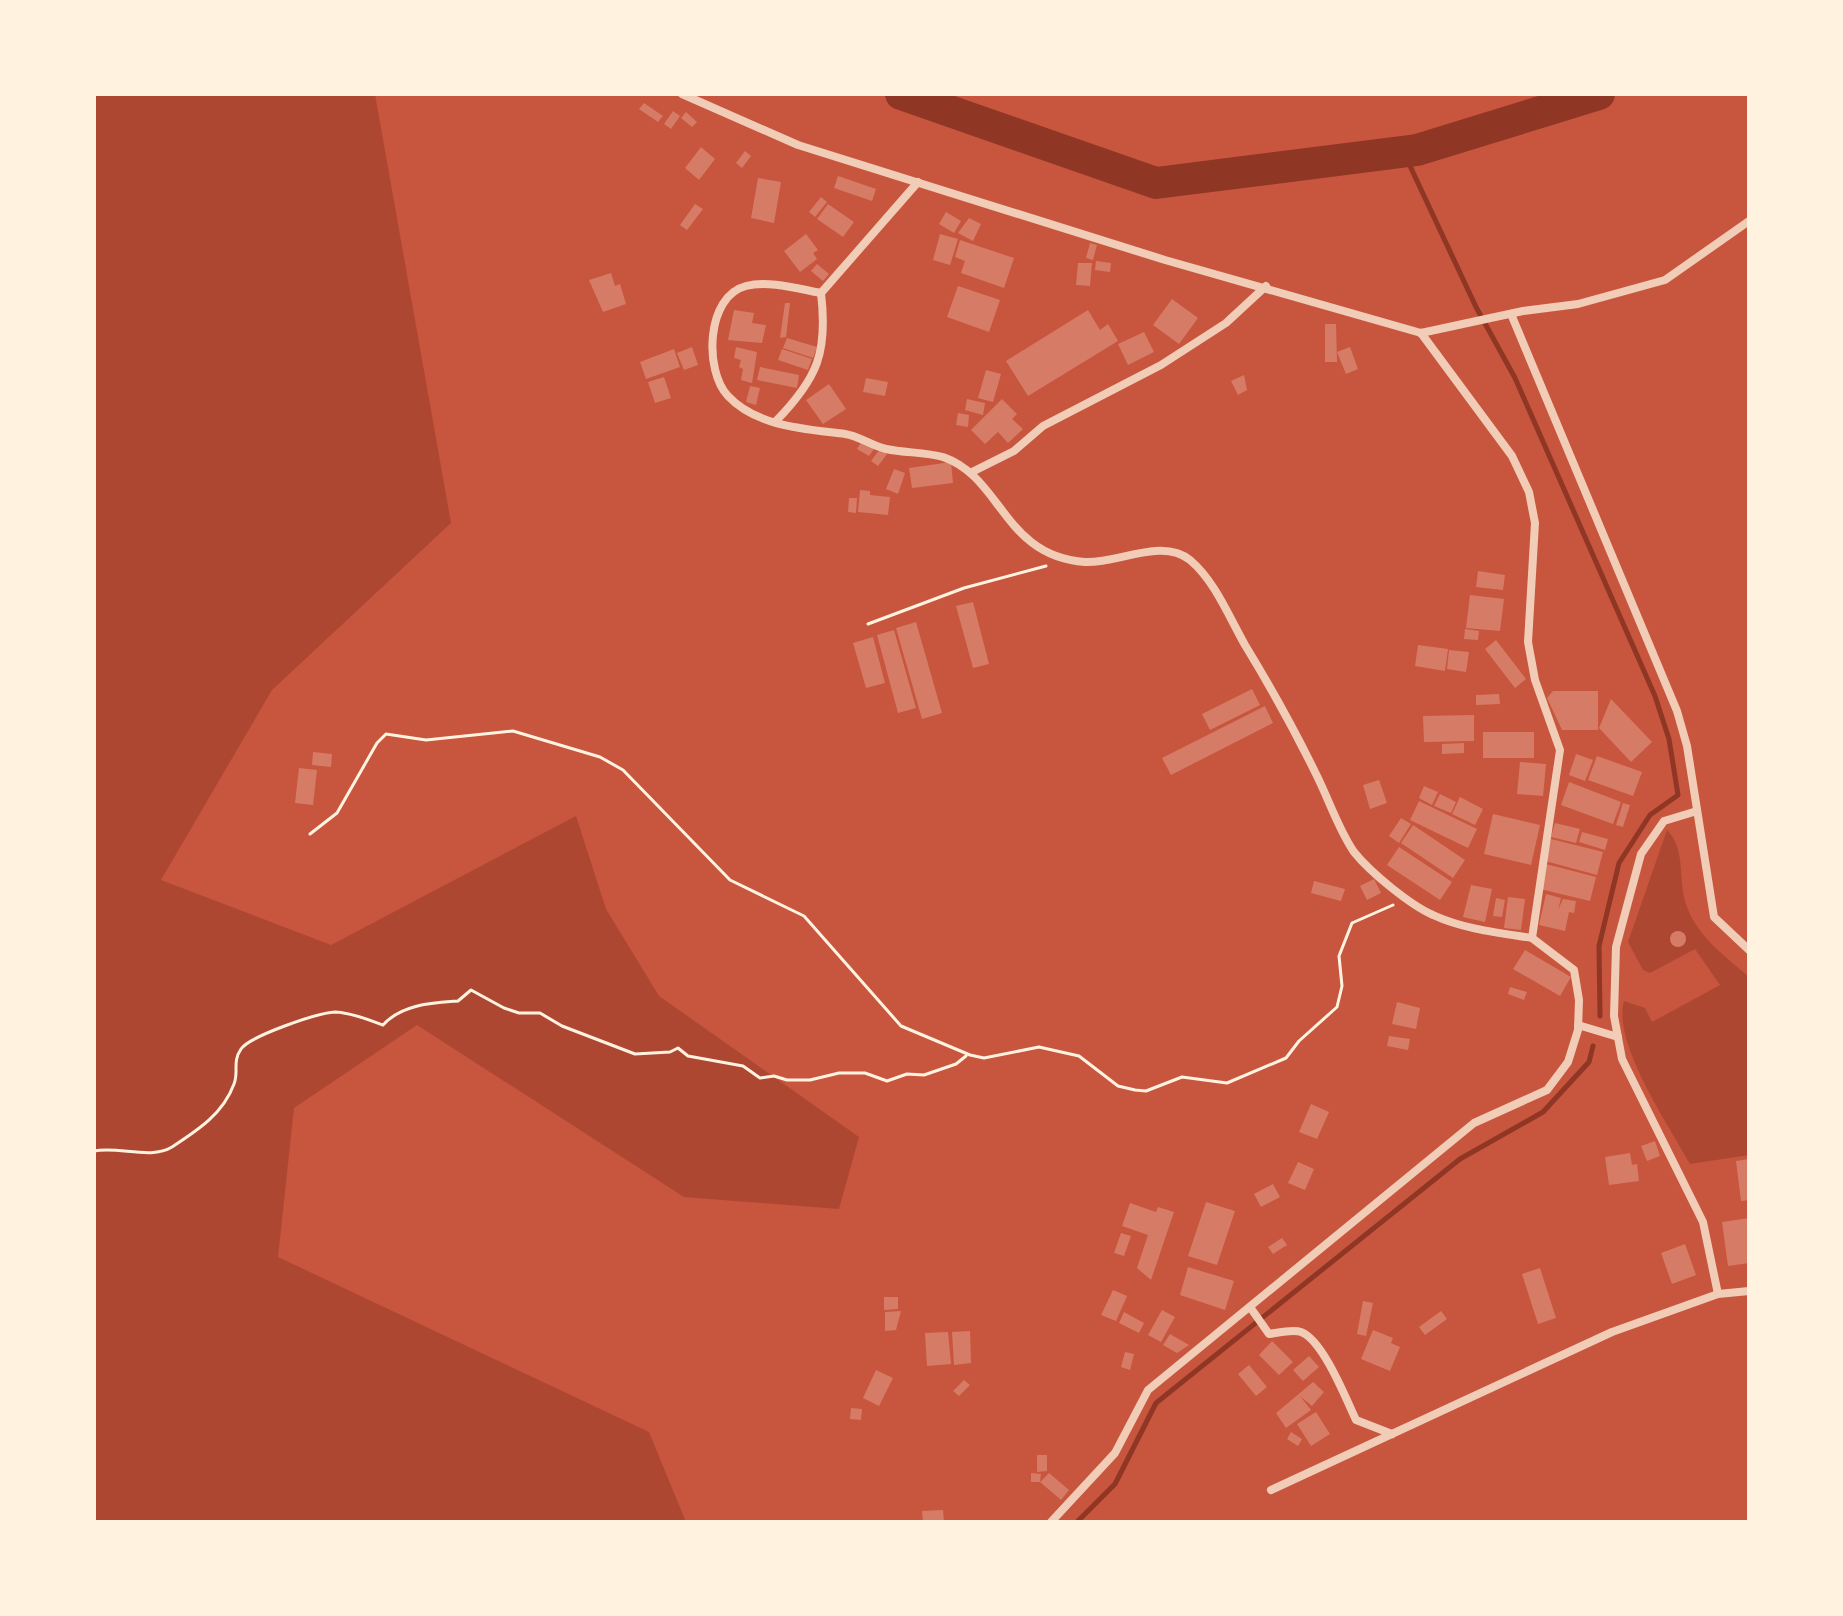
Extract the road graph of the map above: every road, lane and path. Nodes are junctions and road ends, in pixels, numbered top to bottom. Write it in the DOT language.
graph roads {
  1 [pos="682,94"];
  2 [pos="918,182"];
  3 [pos="1749,221"];
  4 [pos="1266,286"];
  5 [pos="821,293"];
  6 [pos="1508,314"];
  7 [pos="1421,333"];
  8 [pos="776,421"];
  9 [pos="972,472"];
  10 [pos="1069,558"];
  11 [pos="868,624"];
  12 [pos="1697,811"];
  13 [pos="310,834"];
  14 [pos="1407,898"];
  15 [pos="1532,938"];
  16 [pos="1749,950"];
  17 [pos="1578,1025"];
  18 [pos="1618,1037"];
  19 [pos="970,1055"];
  20 [pos="94,1151"];
  21 [pos="1749,1291"];
  22 [pos="1718,1294"];
  23 [pos="1251,1309"];
  24 [pos="1393,1435"];
  25 [pos="1271,1490"];
  26 [pos="1051,1522"];
  1 -- 2 [label="street"];
  2 -- 4 [label="street"];
  2 -- 5 [label="street"];
  3 -- 6 [label="street"];
  4 -- 7 [label="street"];
  4 -- 9 [label="street"];
  5 -- 8 [label="street"];
  5 -- 8 [label="street"];
  6 -- 7 [label="street"];
  6 -- 12 [label="street"];
  7 -- 15 [label="street"];
  8 -- 9 [label="street"];
  9 -- 10 [label="street"];
  10 -- 11 [label="path"];
  10 -- 14 [label="street"];
  12 -- 16 [label="street"];
  12 -- 18 [label="street"];
  13 -- 19 [label="path"];
  14 -- 15 [label="street"];
  14 -- 19 [label="path"];
  15 -- 17 [label="street"];
  17 -- 18 [label="street"];
  17 -- 23 [label="street"];
  18 -- 22 [label="street"];
  19 -- 20 [label="path"];
  21 -- 22 [label="street"];
  22 -- 24 [label="street"];
  23 -- 24 [label="street"];
  23 -- 26 [label="street"];
  24 -- 25 [label="street"];
}
